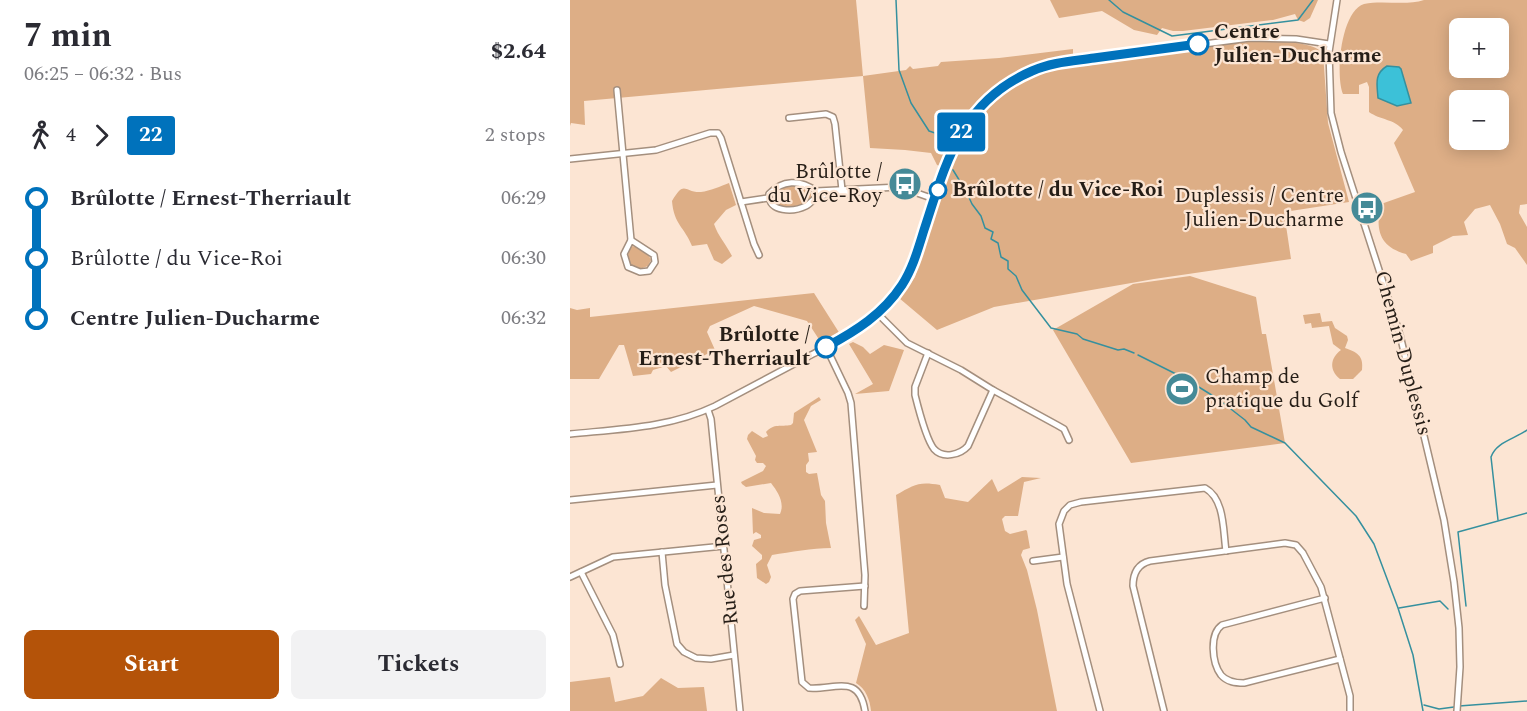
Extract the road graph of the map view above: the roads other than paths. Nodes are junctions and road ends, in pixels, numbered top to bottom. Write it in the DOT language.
graph roads {
  1 [pos="1338,0"];
  2 [pos="1329,44"];
  3 [pos="617,90"];
  4 [pos="789,118"];
  5 [pos="623,153"];
  6 [pos="570,159"];
  7 [pos="842,192"];
  8 [pos="816,194"];
  9 [pos="768,198"];
  10 [pos="934,199"];
  11 [pos="741,202"];
  12 [pos="631,240"];
  13 [pos="759,255"];
  14 [pos="878,314"];
  15 [pos="826,347"];
  16 [pos="928,353"];
  17 [pos="993,390"];
  18 [pos="708,410"];
  19 [pos="570,434"];
  20 [pos="1070,440"];
  21 [pos="717,485"];
  22 [pos="570,500"];
  23 [pos="724,546"];
  24 [pos="1226,551"];
  25 [pos="662,552"];
  26 [pos="1063,557"];
  27 [pos="1033,561"];
  28 [pos="581,572"];
  29 [pos="570,577"];
  30 [pos="864,586"];
  31 [pos="1325,598"];
  32 [pos="864,606"];
  33 [pos="734,655"];
  34 [pos="1340,659"];
  35 [pos="620,664"];
  36 [pos="740,711"];
  37 [pos="865,711"];
  38 [pos="1100,711"];
  39 [pos="1164,711"];
  40 [pos="1350,711"];
  41 [pos="1457,711"];
  1 -- 2 [label="street, Chemin Duplessis"];
  2 -- 10 [label="street"];
  2 -- 41 [label="street, Chemin Duplessis"];
  3 -- 5 [label="street"];
  4 -- 7 [label="street"];
  5 -- 6 [label="street"];
  5 -- 11 [label="street"];
  5 -- 12 [label="street"];
  7 -- 8 [label="street"];
  7 -- 10 [label="street"];
  8 -- 9 [label="street"];
  8 -- 9 [label="street"];
  9 -- 11 [label="street"];
  10 -- 14 [label="street"];
  11 -- 13 [label="street"];
  12 -- 12 [label="street"];
  14 -- 15 [label="street"];
  14 -- 16 [label="street"];
  15 -- 18 [label="street"];
  15 -- 30 [label="street"];
  16 -- 17 [label="street"];
  16 -- 17 [label="street"];
  17 -- 20 [label="street"];
  18 -- 19 [label="street"];
  18 -- 21 [label="street, Rue des Roses"];
  21 -- 22 [label="street"];
  21 -- 23 [label="street, Rue des Roses"];
  23 -- 25 [label="street"];
  23 -- 33 [label="street, Rue des Roses"];
  24 -- 26 [label="street"];
  24 -- 31 [label="street"];
  24 -- 39 [label="street"];
  25 -- 28 [label="street"];
  25 -- 33 [label="street"];
  26 -- 27 [label="street"];
  26 -- 38 [label="street"];
  28 -- 29 [label="street"];
  28 -- 35 [label="street"];
  30 -- 32 [label="street"];
  30 -- 37 [label="street"];
  31 -- 34 [label="street"];
  31 -- 34 [label="street"];
  33 -- 36 [label="street, Rue des Roses"];
  34 -- 40 [label="street"];
}
